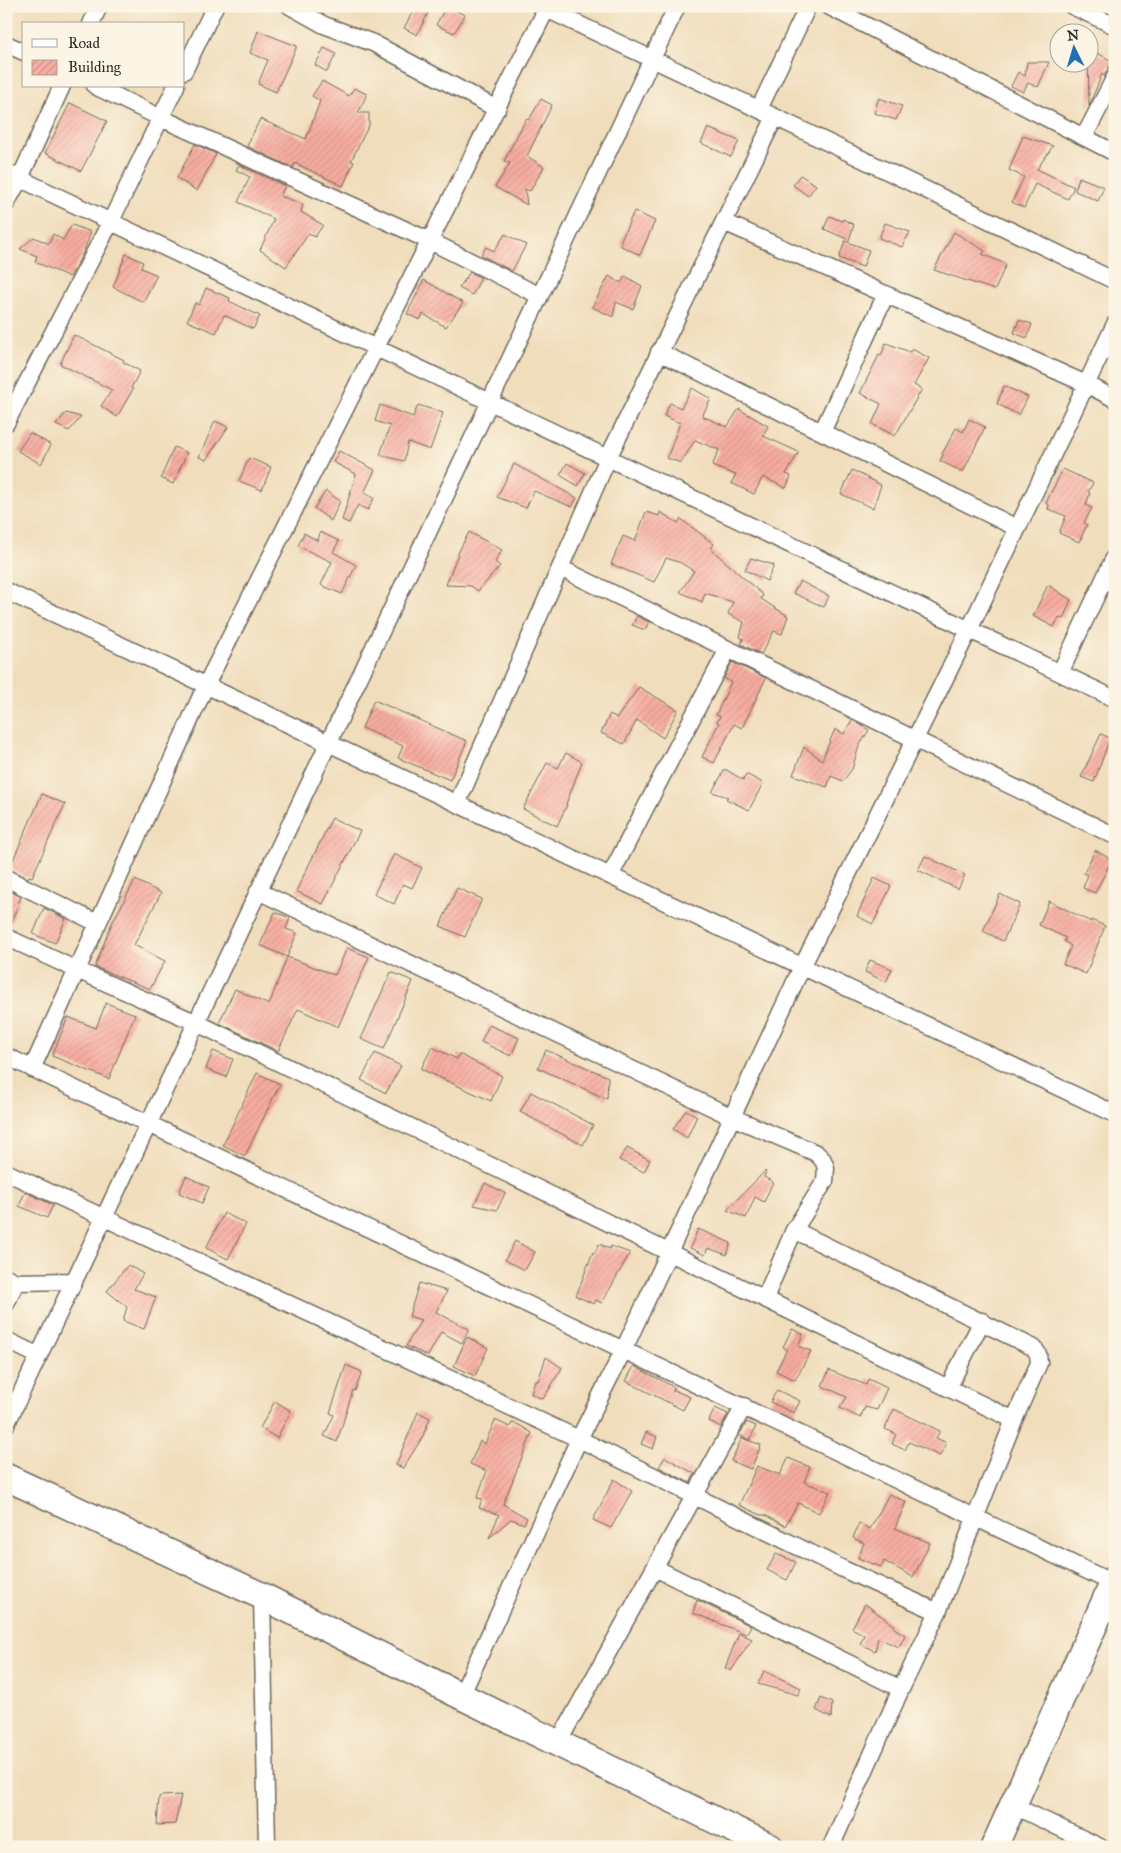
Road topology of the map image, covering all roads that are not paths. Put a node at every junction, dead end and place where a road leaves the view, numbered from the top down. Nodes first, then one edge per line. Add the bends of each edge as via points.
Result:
1 (99, 6) edge
2 (215, 6) edge
3 (290, 6) edge
4 (677, 6) edge
5 (808, 6) edge
6 (828, 6) edge
7 (1072, 6) edge
8 (545, 7) edge
9 (92, 22) edge
10 (1115, 26) edge
11 (6, 44) edge
12 (22, 51) edge
13 (652, 60) junction
14 (185, 69) edge
15 (1115, 77) edge
16 (61, 88) edge
17 (99, 88) edge
18 (175, 88) edge
19 (497, 109) junction
20 (758, 109) junction
21 (775, 117) junction
22 (161, 118) junction
23 (1084, 137) junction
24 (1115, 153) edge
25 (13, 175) edge
26 (6, 204) edge
27 (111, 221) junction
28 (724, 222) junction
29 (430, 241) junction
30 (1115, 281) edge
31 (886, 294) junction
32 (540, 296) junction
33 (1115, 324) edge
34 (376, 348) junction
35 (659, 352) junction
36 (1086, 384) junction
37 (1115, 399) edge
38 (490, 402) junction
39 (6, 424) edge
40 (822, 432) junction
41 (608, 458) junction
42 (1017, 528) junction
43 (1113, 566) edge
44 (560, 568) junction
45 (6, 591) edge
46 (969, 630) junction
47 (728, 649) junction
48 (1060, 673) junction
49 (206, 685) junction
50 (1115, 699) edge
51 (914, 740) junction
52 (328, 742) junction
53 (457, 804) junction
54 (1115, 836) edge
55 (610, 876) junction
56 (6, 878) edge
57 (258, 891) junction
58 (98, 923) junction
59 (6, 937) edge
60 (802, 967) junction
61 (77, 970) junction
62 (197, 1023) junction
63 (6, 1056) edge
64 (32, 1069) junction
65 (1115, 1114) edge
66 (732, 1117) junction
67 (149, 1126) junction
68 (6, 1172) edge
69 (103, 1218) junction
70 (794, 1230) junction
71 (668, 1253) junction
72 (11, 1279) edge
73 (73, 1281) junction
74 (765, 1298) junction
75 (6, 1304) edge
76 (982, 1321) junction
77 (6, 1340) edge
78 (624, 1349) junction
79 (39, 1356) junction
80 (948, 1388) junction
81 (744, 1406) junction
82 (1014, 1420) junction
83 (6, 1425) edge
84 (579, 1439) junction
85 (6, 1477) edge
86 (695, 1496) junction
87 (977, 1517) junction
88 (655, 1568) junction
89 (1114, 1582) edge
90 (262, 1596) junction
91 (938, 1612) junction
92 (901, 1689) junction
93 (461, 1696) junction
94 (558, 1743) junction
95 (1012, 1804) junction
96 (267, 1847) edge
97 (770, 1847) edge
98 (831, 1847) edge
99 (994, 1847) edge
100 (1100, 1847) edge

1 - 9 street
2 - 14 street
3 - 19 street via 324,24 373,43
4 - 13 street
5 - 20 street
6 - 23 street
7 - 10 street
8 - 13 street
8 - 19 street
11 - 12 street
13 - 20 street
13 - 32 street
15 - 23 street
16 - 25 street
17 - 22 street
18 - 22 street
19 - 29 street
20 - 21 street
21 - 28 street
21 - 30 street
22 - 27 street
22 - 29 street
23 - 24 street
25 - 26 street
25 - 27 street
27 - 34 street
27 - 39 street
28 - 31 street
28 - 35 street
29 - 32 street
29 - 34 street
31 - 36 street
31 - 40 street
32 - 38 street
33 - 36 street
34 - 38 street
34 - 49 street
35 - 40 street
35 - 41 street
36 - 37 street
36 - 42 street
38 - 41 street
38 - 52 street
40 - 42 street
41 - 44 street
41 - 46 street
42 - 46 street
43 - 48 street
44 - 47 street
44 - 53 street
45 - 49 street
46 - 48 street
46 - 51 street
47 - 51 street
47 - 55 street
48 - 50 street
49 - 52 street
49 - 58 street
51 - 54 street
51 - 60 street
52 - 53 street
52 - 57 street
53 - 55 street
55 - 60 street
56 - 58 street
57 - 62 street
57 - 66 street
58 - 61 street
59 - 61 street
60 - 65 street
60 - 66 street
61 - 62 street
61 - 64 street
62 - 67 street
62 - 71 street
63 - 64 street
64 - 67 street
66 - 70 street via 816,1153 823,1160 825,1181
66 - 71 street
67 - 69 street
67 - 78 street
68 - 69 street
69 - 73 street
69 - 84 street
70 - 74 street
70 - 76 street
71 - 74 street
71 - 78 street
72 - 73 street
72 - 75 street
73 - 79 street
74 - 80 street
76 - 80 street
76 - 82 street via 1034,1348 1038,1354 1039,1363
77 - 79 street
78 - 81 street
78 - 84 street
79 - 83 street
80 - 82 street
81 - 86 street
81 - 87 street
82 - 87 street
84 - 86 street
84 - 93 street
85 - 90 main road
86 - 88 street
86 - 91 street
87 - 89 street
87 - 91 street
88 - 92 street
88 - 94 street
89 - 95 main road
90 - 93 main road
90 - 96 street
91 - 92 street
92 - 98 street
93 - 94 main road
94 - 97 main road
95 - 99 main road
95 - 100 street

